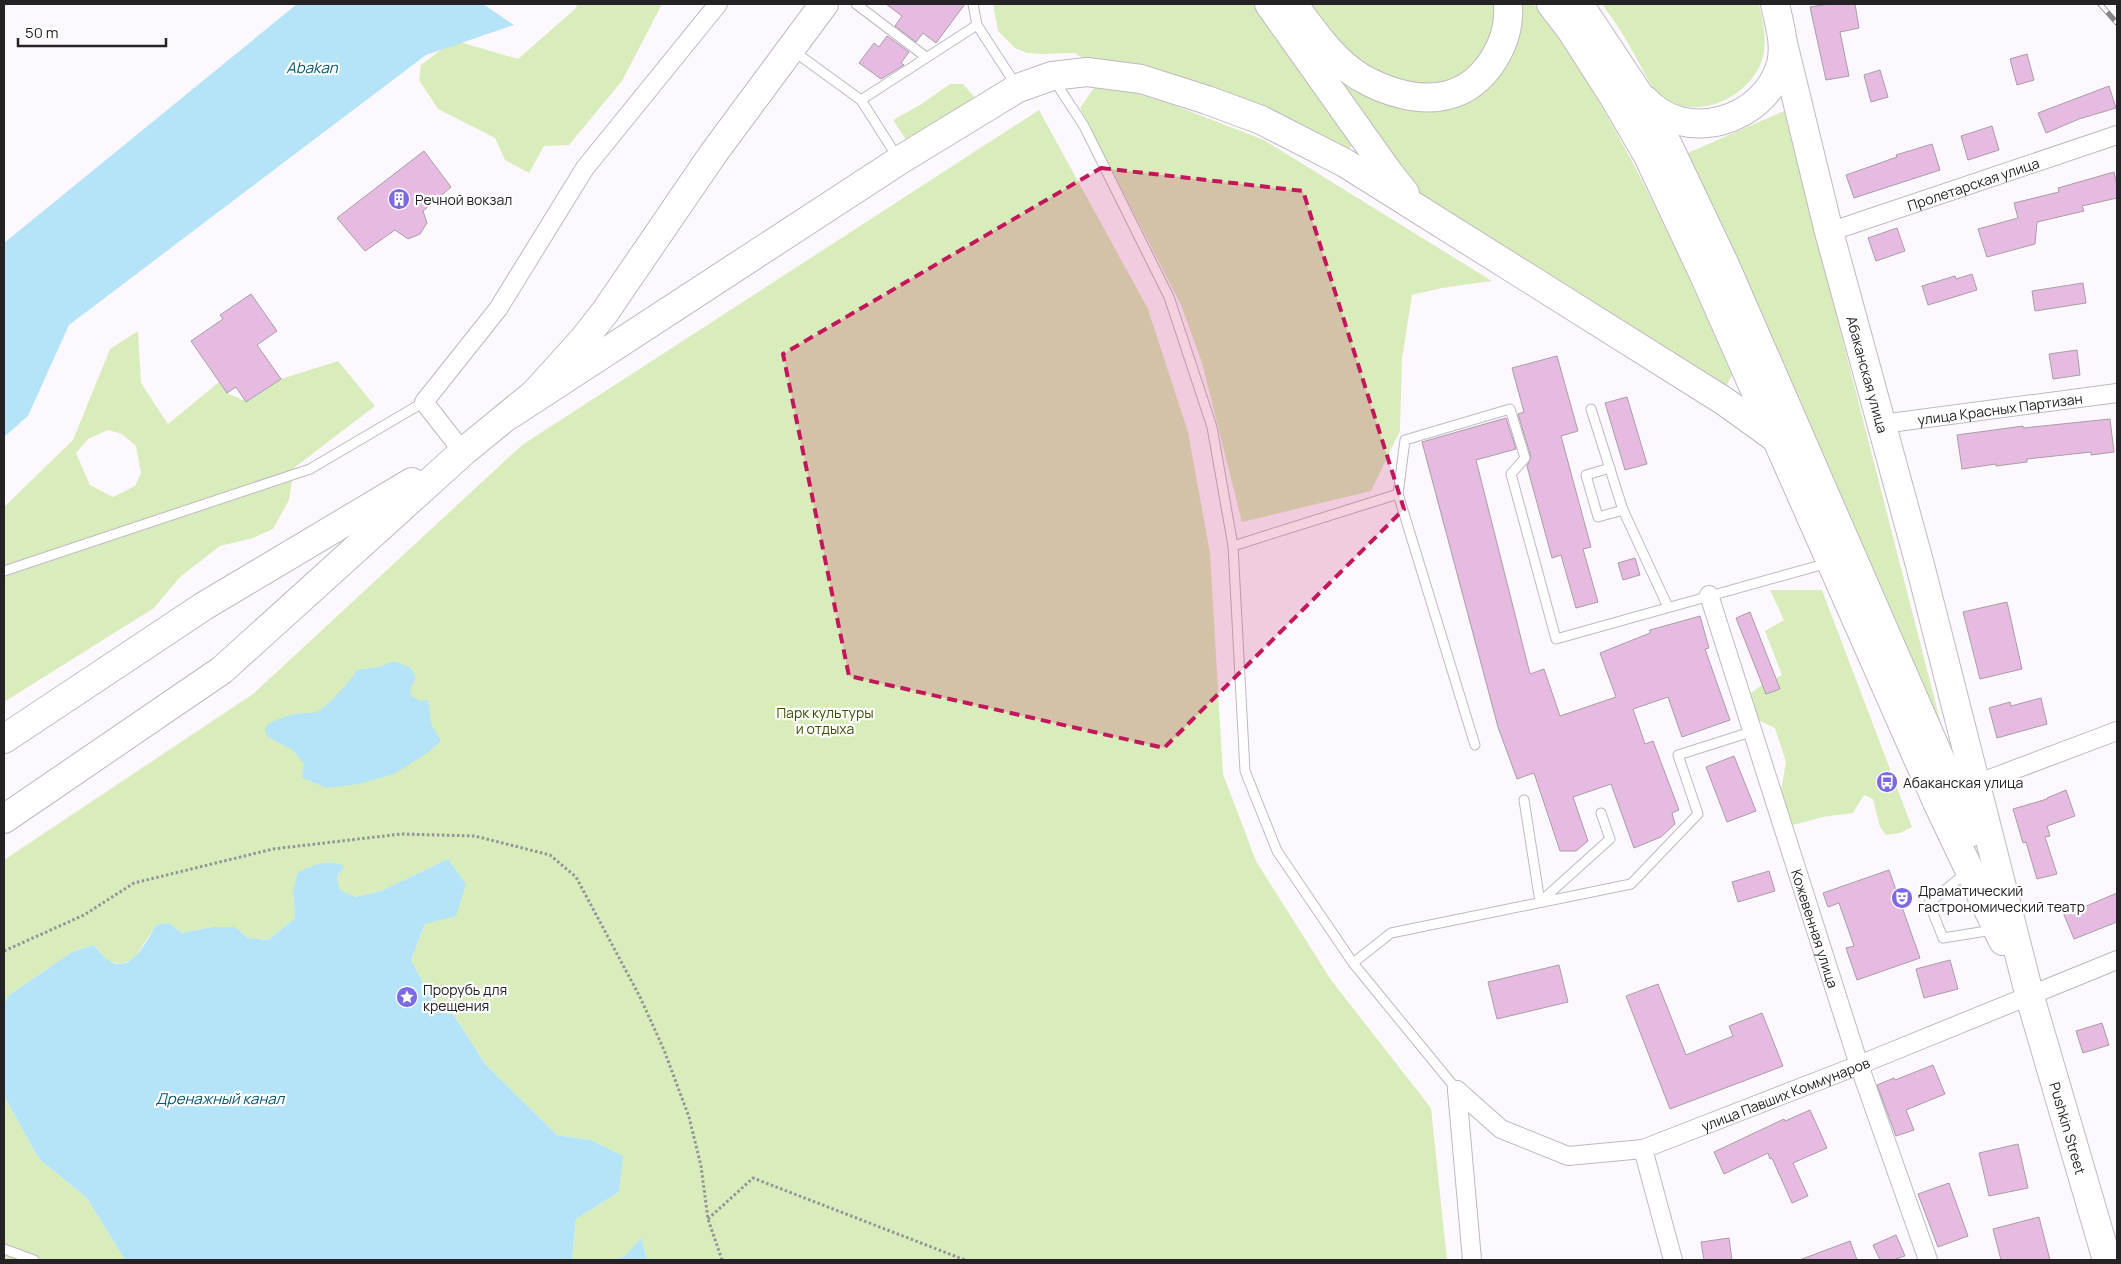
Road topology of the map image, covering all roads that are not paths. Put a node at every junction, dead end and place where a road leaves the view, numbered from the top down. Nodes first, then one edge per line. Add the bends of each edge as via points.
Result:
1 (718, 4) edge
2 (824, 4) edge
3 (973, 4) edge
4 (1269, 4) edge
5 (1293, 4) edge
6 (1508, 4) edge
7 (1551, 4) edge
8 (1579, 4) edge
9 (1775, 4) edge
10 (862, 6) edge
11 (977, 24) junction
12 (1783, 43) junction
13 (790, 48) junction
14 (926, 57) junction
15 (1052, 76) junction
16 (1018, 88) junction
17 (1636, 90) junction
18 (861, 100) junction
19 (2117, 135) edge
20 (900, 160) junction
21 (1437, 221) junction
22 (1829, 232) junction
23 (2117, 393) edge
24 (424, 402) junction
25 (1591, 409) dead end
26 (511, 414) junction
27 (1882, 424) junction
28 (1774, 437) junction
29 (463, 452) junction
30 (1610, 468) junction
31 (1398, 494) junction
32 (1623, 510) junction
33 (1233, 546) junction
34 (1831, 562) junction
35 (4, 571) edge
36 (1709, 596) junction
37 (1668, 607) junction
38 (1754, 731) junction
39 (2117, 731) edge
40 (4, 739) edge
41 (1475, 745) dead end
42 (1976, 784) junction
43 (1524, 800) dead end
44 (1601, 813) dead end
45 (4, 819) edge
46 (1970, 871) junction
47 (1540, 902) junction
48 (1998, 930) junction
49 (2117, 960) edge
50 (1354, 963) junction
51 (2030, 997) junction
52 (1860, 1064) junction
53 (1457, 1090) junction
54 (1643, 1149) junction
55 (4, 1249) edge
56 (34, 1260) edge
57 (1472, 1260) edge
58 (1673, 1260) edge
59 (1928, 1260) edge
60 (2107, 1260) edge

1 - 24 street via 585,168 498,309
2 - 13 main road
3 - 11 lane
4 - 21 main road via 1388,173 1418,206
5 - 6 main road via 1335,56 1360,76 1389,90 1434,97 1460,90 1492,62 1505,39
7 - 28 main road via 1571,30 1648,156
8 - 17 main road
9 - 12 main road, Абаканская улица
10 - 14 lane
11 - 14 lane
11 - 16 lane
12 - 17 main road via 1781,63 1770,87 1756,103 1732,118 1704,124 1674,120 1661,114
12 - 22 main road, Абаканская улица
13 - 18 lane
13 - 26 main road via 594,326 559,368
14 - 18 lane
15 - 16 main road
15 - 21 main road via 1087,72 1121,75 1175,89 1237,111 1345,163
15 - 33 lane via 1084,126 1169,297 1212,427
16 - 20 main road
17 - 51 main road via 1668,145 1725,265 1951,785
18 - 20 lane
19 - 22 street, Пролетарская улица
20 - 26 main road
21 - 28 main road via 1724,401
22 - 27 main road, Абаканская улица
23 - 27 street, улица Красных Партизан
24 - 29 street
24 - 35 lane via 310,469
25 - 30 lane
26 - 29 main road
27 - 42 main road, Абаканская улица
28 - 34 main road
29 - 40 main road via 204,606
29 - 45 main road via 222,670
30 - 32 lane
30 - 32 lane via 1586,475 1598,517
31 - 33 lane
31 - 37 lane via 1405,440 1510,409 1525,458 1511,474 1556,639
31 - 41 lane
32 - 37 lane
33 - 50 lane via 1245,771 1277,851
34 - 36 lane
34 - 46 main road
36 - 37 lane
36 - 38 street, Кожевенная улица
38 - 47 lane via 1678,754 1698,814 1630,884
38 - 52 street, Кожевенная улица
39 - 42 street
42 - 51 main road, Абаканская улица
43 - 47 lane
44 - 47 lane via 1610,839
46 - 48 main road
46 - 48 lane via 1929,903 1942,938
47 - 50 lane via 1391,933
48 - 51 main road
49 - 51 street, улица Павших Коммунаров
50 - 53 lane
51 - 52 street, улица Павших Коммунаров
51 - 60 main road, Pushkin Street
52 - 54 street, улица Павших Коммунаров
52 - 59 street, Кожевенная улица
53 - 54 street, улица Павших Коммунаров via 1501,1129 1568,1156
53 - 57 street
54 - 58 street
55 - 56 lane

